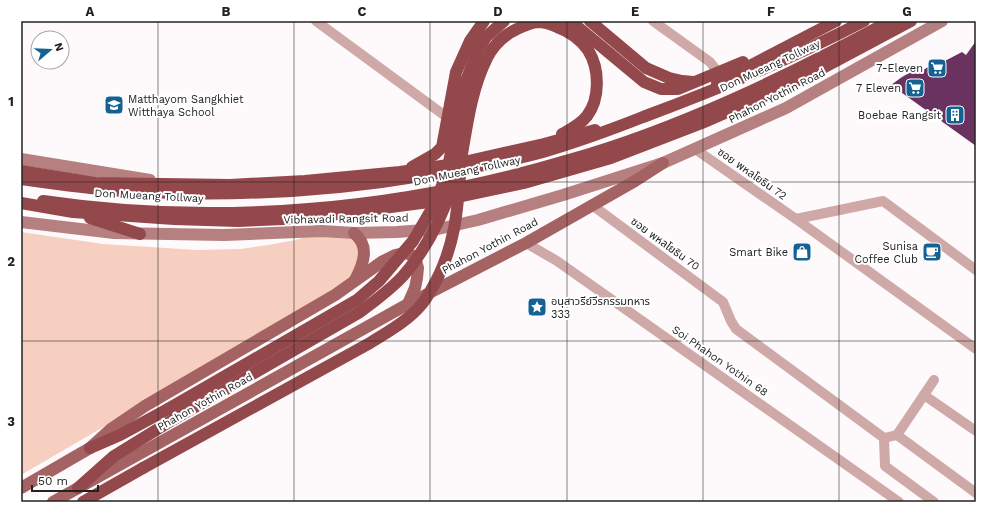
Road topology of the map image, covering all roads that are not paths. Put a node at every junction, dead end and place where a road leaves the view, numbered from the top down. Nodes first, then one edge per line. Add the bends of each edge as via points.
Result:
1 (316, 21) edge
2 (484, 21) edge
3 (504, 21) edge
4 (569, 21) edge
5 (590, 21) edge
6 (653, 21) edge
7 (836, 21) edge
8 (864, 21) edge
9 (890, 21) edge
10 (911, 21) edge
11 (942, 21) edge
12 (767, 56) junction
13 (718, 72) junction
14 (697, 82) junction
15 (448, 118) junction
16 (544, 144) junction
17 (695, 149) junction
18 (21, 159) edge
19 (462, 160) junction
20 (664, 163) junction
21 (21, 171) edge
22 (400, 172) junction
23 (21, 179) edge
24 (180, 185) junction
25 (21, 198) edge
26 (444, 200) joint
27 (21, 203) edge
28 (592, 205) junction
29 (72, 212) junction
30 (796, 219) junction
31 (21, 222) edge
32 (354, 233) junction
33 (140, 234) junction
34 (526, 243) junction
35 (976, 270) edge
36 (354, 282) junction
37 (408, 304) junction
38 (976, 349) edge
39 (934, 380) dead end
40 (924, 395) junction
41 (171, 414) junction
42 (976, 431) edge
43 (896, 435) junction
44 (884, 438) junction
45 (90, 448) junction
46 (21, 488) edge
47 (78, 488) junction
48 (976, 493) edge
49 (53, 502) edge
50 (84, 502) edge
51 (899, 502) edge
52 (934, 502) edge

1 - 15 street
2 - 15 highway via 470,41 456,72
3 - 41 highway, bridge via 486,37 478,50 465,83 446,177 413,241 379,281 357,300
4 - 14 highway via 644,82 661,89 678,89
5 - 14 highway via 646,68 669,78
6 - 13 street via 710,62
7 - 12 highway
8 - 23 highway, Don Mueang Tollway, bridge via 817,45 687,101 616,128 543,152 464,169 386,182 254,193 184,194 123,191
9 - 25 highway, Don Mueang Tollway, bridge via 692,117 557,164 446,191 316,208 250,212 130,210
10 - 26 highway, Phahon Yothin Road via 771,93 611,158 524,183
11 - 17 main road, Phahon Yothin Road via 786,108
12 - 13 highway
12 - 16 highway via 687,98
13 - 14 highway
15 - 22 highway via 442,147 427,160
16 - 19 highway via 579,124 587,116 593,106 597,80 588,51 572,35 562,28 537,22 510,32 497,43 487,57 475,87
16 - 22 highway via 455,164
17 - 20 main road, Phahon Yothin Road
17 - 30 street, ซอย พหลโยธิน 72
18 - 24 main road
19 - 41 highway, bridge via 445,208 432,235 403,276 384,294 360,312
19 - 50 highway, bridge via 451,244 441,274 421,306 370,344
20 - 28 main road, Phahon Yothin Road
20 - 32 main road, Vibhavadi Rangsit Road via 478,220 438,229
21 - 24 highway via 95,183
22 - 24 highway via 267,184
26 - 29 highway, Vibhavadi Rangsit Road via 307,218 238,221
27 - 29 highway, Vibhavadi Rangsit Road
28 - 34 main road, Phahon Yothin Road
28 - 44 street, ซอย พหลโยธิน 70 via 723,302 736,329
29 - 33 highway
30 - 35 street via 883,201
30 - 38 street, ซอย พหลโยธิน 72
31 - 33 main road, Vibhavadi Rangsit Road
32 - 33 main road, Vibhavadi Rangsit Road via 322,231 224,235
32 - 36 main road via 360,238 364,254 363,264
34 - 37 main road, Phahon Yothin Road
34 - 51 street, Soi Phahon Yothin 68 via 557,261
36 - 37 main road via 395,255 410,254 418,268 415,288
36 - 45 main road via 145,406 111,428
37 - 47 main road, Phahon Yothin Road
39 - 40 street
40 - 42 street
40 - 43 street
41 - 45 highway
41 - 47 highway via 114,456
43 - 44 street
43 - 48 street
44 - 52 street via 885,466
45 - 46 main road
47 - 49 main road, Phahon Yothin Road

